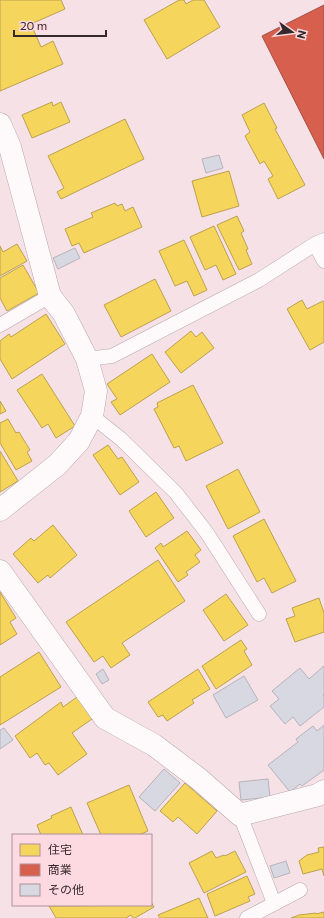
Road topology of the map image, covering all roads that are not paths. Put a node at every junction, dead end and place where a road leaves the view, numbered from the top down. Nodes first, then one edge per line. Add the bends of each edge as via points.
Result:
1 (0, 124) edge
2 (320, 242) edge
3 (324, 261) edge
4 (50, 296) junction
5 (0, 325) edge
6 (87, 359) junction
7 (92, 416) junction
8 (0, 510) edge
9 (0, 571) edge
10 (259, 614) dead end
11 (324, 791) edge
12 (240, 815) junction
13 (300, 890) dead end
14 (274, 903) junction
15 (247, 918) edge

1 - 4 street via 10,147
2 - 3 lane
2 - 6 lane via 259,280 112,356
4 - 5 lane
4 - 6 street via 64,314
6 - 7 street via 96,391
7 - 8 street via 79,441 57,465
7 - 10 lane via 121,439 176,493 207,533
9 - 12 street via 105,718 154,745 199,779
11 - 12 street via 318,795
12 - 14 lane
13 - 14 lane
14 - 15 lane

